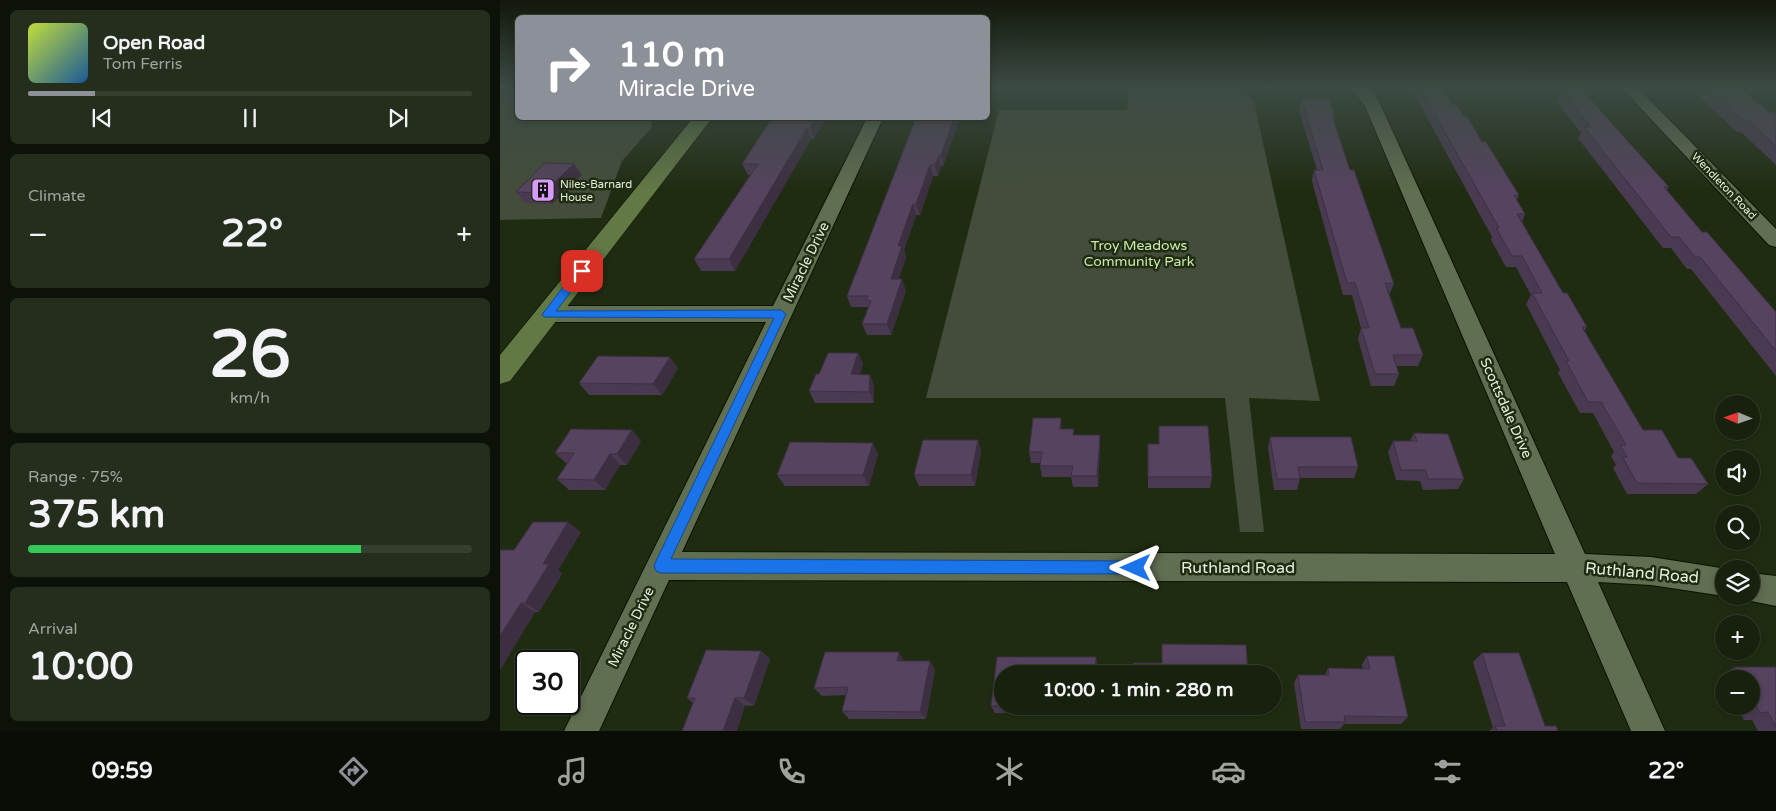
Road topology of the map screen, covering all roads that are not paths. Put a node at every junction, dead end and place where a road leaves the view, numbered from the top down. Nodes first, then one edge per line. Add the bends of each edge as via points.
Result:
1 (700, 122) edge
2 (873, 122) edge
3 (1380, 122) edge
4 (1663, 122) edge
5 (1776, 241) edge
6 (548, 314) junction
7 (781, 314) junction
8 (500, 374) edge
9 (661, 566) junction
10 (1577, 568) junction
11 (1715, 581) edge
12 (1760, 588) edge
13 (1776, 591) edge
14 (581, 731) edge
15 (1648, 731) edge

1 - 6 street
2 - 7 street, Miracle Drive
3 - 10 street, Scottsdale Drive
4 - 5 street, Wendleton Road
6 - 7 street
6 - 8 street
7 - 9 street, Miracle Drive
9 - 10 street, Ruthland Road
9 - 14 street, Miracle Drive
10 - 11 street, Ruthland Road via 1651,570
10 - 15 street, Scottsdale Drive
12 - 13 street

